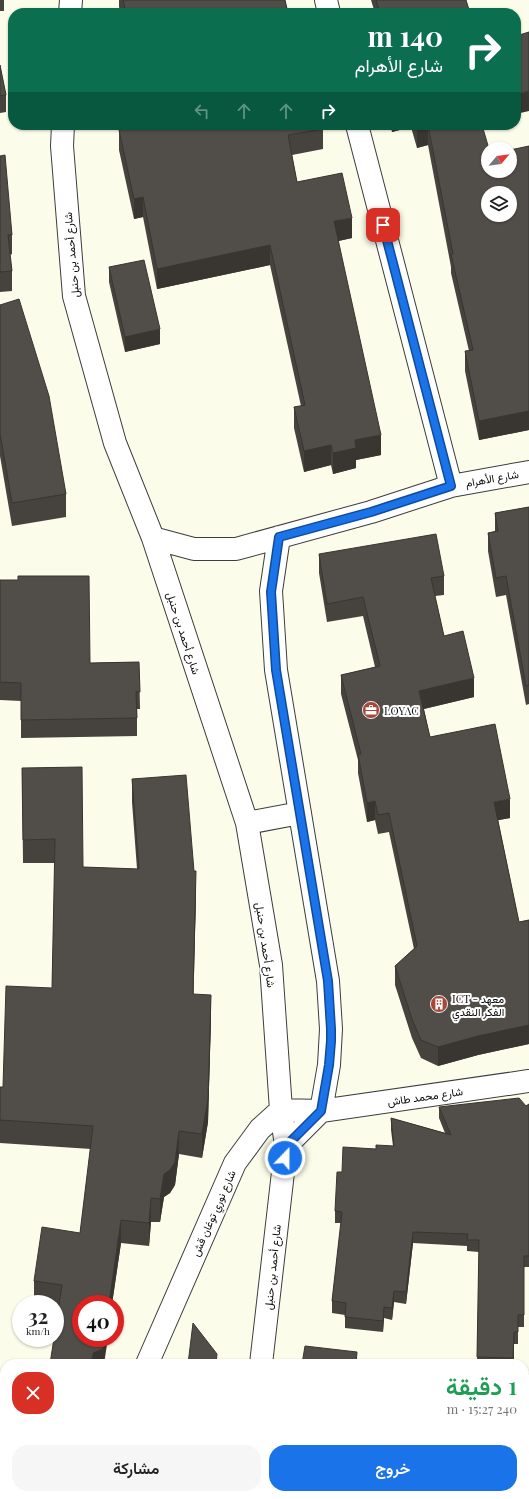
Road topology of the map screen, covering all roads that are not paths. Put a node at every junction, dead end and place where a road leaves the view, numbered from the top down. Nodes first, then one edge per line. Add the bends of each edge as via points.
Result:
1 (63, 130) edge
2 (359, 130) edge
3 (529, 472) edge
4 (451, 486) junction
5 (279, 537) junction
6 (153, 538) junction
7 (300, 813) junction
8 (247, 823) junction
9 (529, 1081) edge
10 (281, 1110) junction
11 (321, 1111) junction
12 (286, 1146) junction
13 (149, 1359) edge
14 (261, 1359) edge

1 - 6 street, شارع أحمد بن حنبل via 74,296 115,443
2 - 4 street
3 - 4 street, شارع الأهرام
4 - 5 street, شارع الأهرام via 371,512
5 - 6 street, شارع الأهرام via 236,549 194,549
5 - 7 street via 271,592 276,670
6 - 8 street, شارع أحمد بن حنبل
7 - 8 street
7 - 11 street via 329,989 329,1065
8 - 10 street, شارع أحمد بن حنبل via 271,965
9 - 11 street, شارع محمد طاش
10 - 11 street
10 - 12 street, شارع أحمد بن حنبل
10 - 13 street, شارع نوري توغان قش via 260,1128 235,1163
11 - 12 street
12 - 14 street, شارع أحمد بن حنبل

